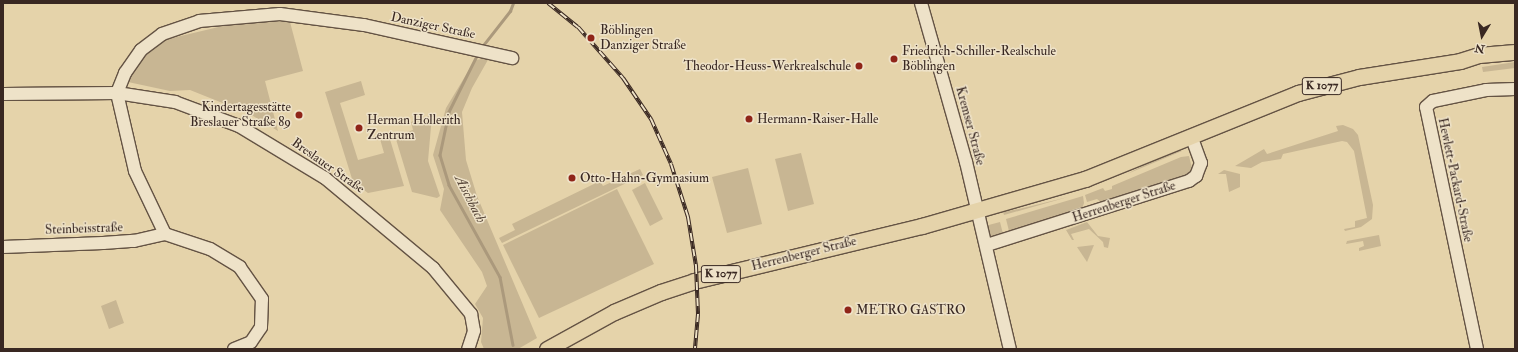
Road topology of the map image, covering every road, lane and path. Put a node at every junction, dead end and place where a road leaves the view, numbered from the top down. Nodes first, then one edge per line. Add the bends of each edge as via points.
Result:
1 (921, 3) edge
2 (1515, 52) edge
3 (512, 58) dead end
4 (1515, 58) edge
5 (1460, 61) junction
6 (1515, 89) edge
7 (117, 93) junction
8 (3, 94) edge
9 (1191, 136) junction
10 (978, 211) junction
11 (165, 234) junction
12 (986, 245) junction
13 (3, 247) edge
14 (234, 349) edge
15 (468, 349) edge
16 (547, 349) edge
17 (1010, 349) edge
18 (1477, 349) edge

1 - 10 street, Kremser Straße
2 - 5 main road, Herrenberger Straße / K 1077 via 1479,55
3 - 7 street, Danziger Straße via 364,25 298,15 224,17 200,21 162,34 133,60
4 - 5 main road, Herrenberger Straße / K 1077 via 1470,64
5 - 9 main road, Herrenberger Straße / K 1077 via 1331,83 1298,93
6 - 18 street, Hewlett-Packard-Straße via 1486,90 1433,101 1426,107
7 - 8 street, Breslauer Straße
7 - 11 street via 135,171
7 - 15 street, Breslauer Straße via 175,102 238,126 325,178 433,268 464,302 474,321 474,331
9 - 10 main road, Herrenberger Straße / K 1077 via 1085,180
9 - 12 street, Herrenberger Straße via 1201,163 1196,176 1189,181
10 - 12 street
10 - 16 main road, Herrenberger Straße / K 1077 via 679,286 614,312
11 - 13 street, Steinbeisstraße via 103,243
11 - 14 street via 210,249 240,267 262,299 261,327 251,342
12 - 17 street

